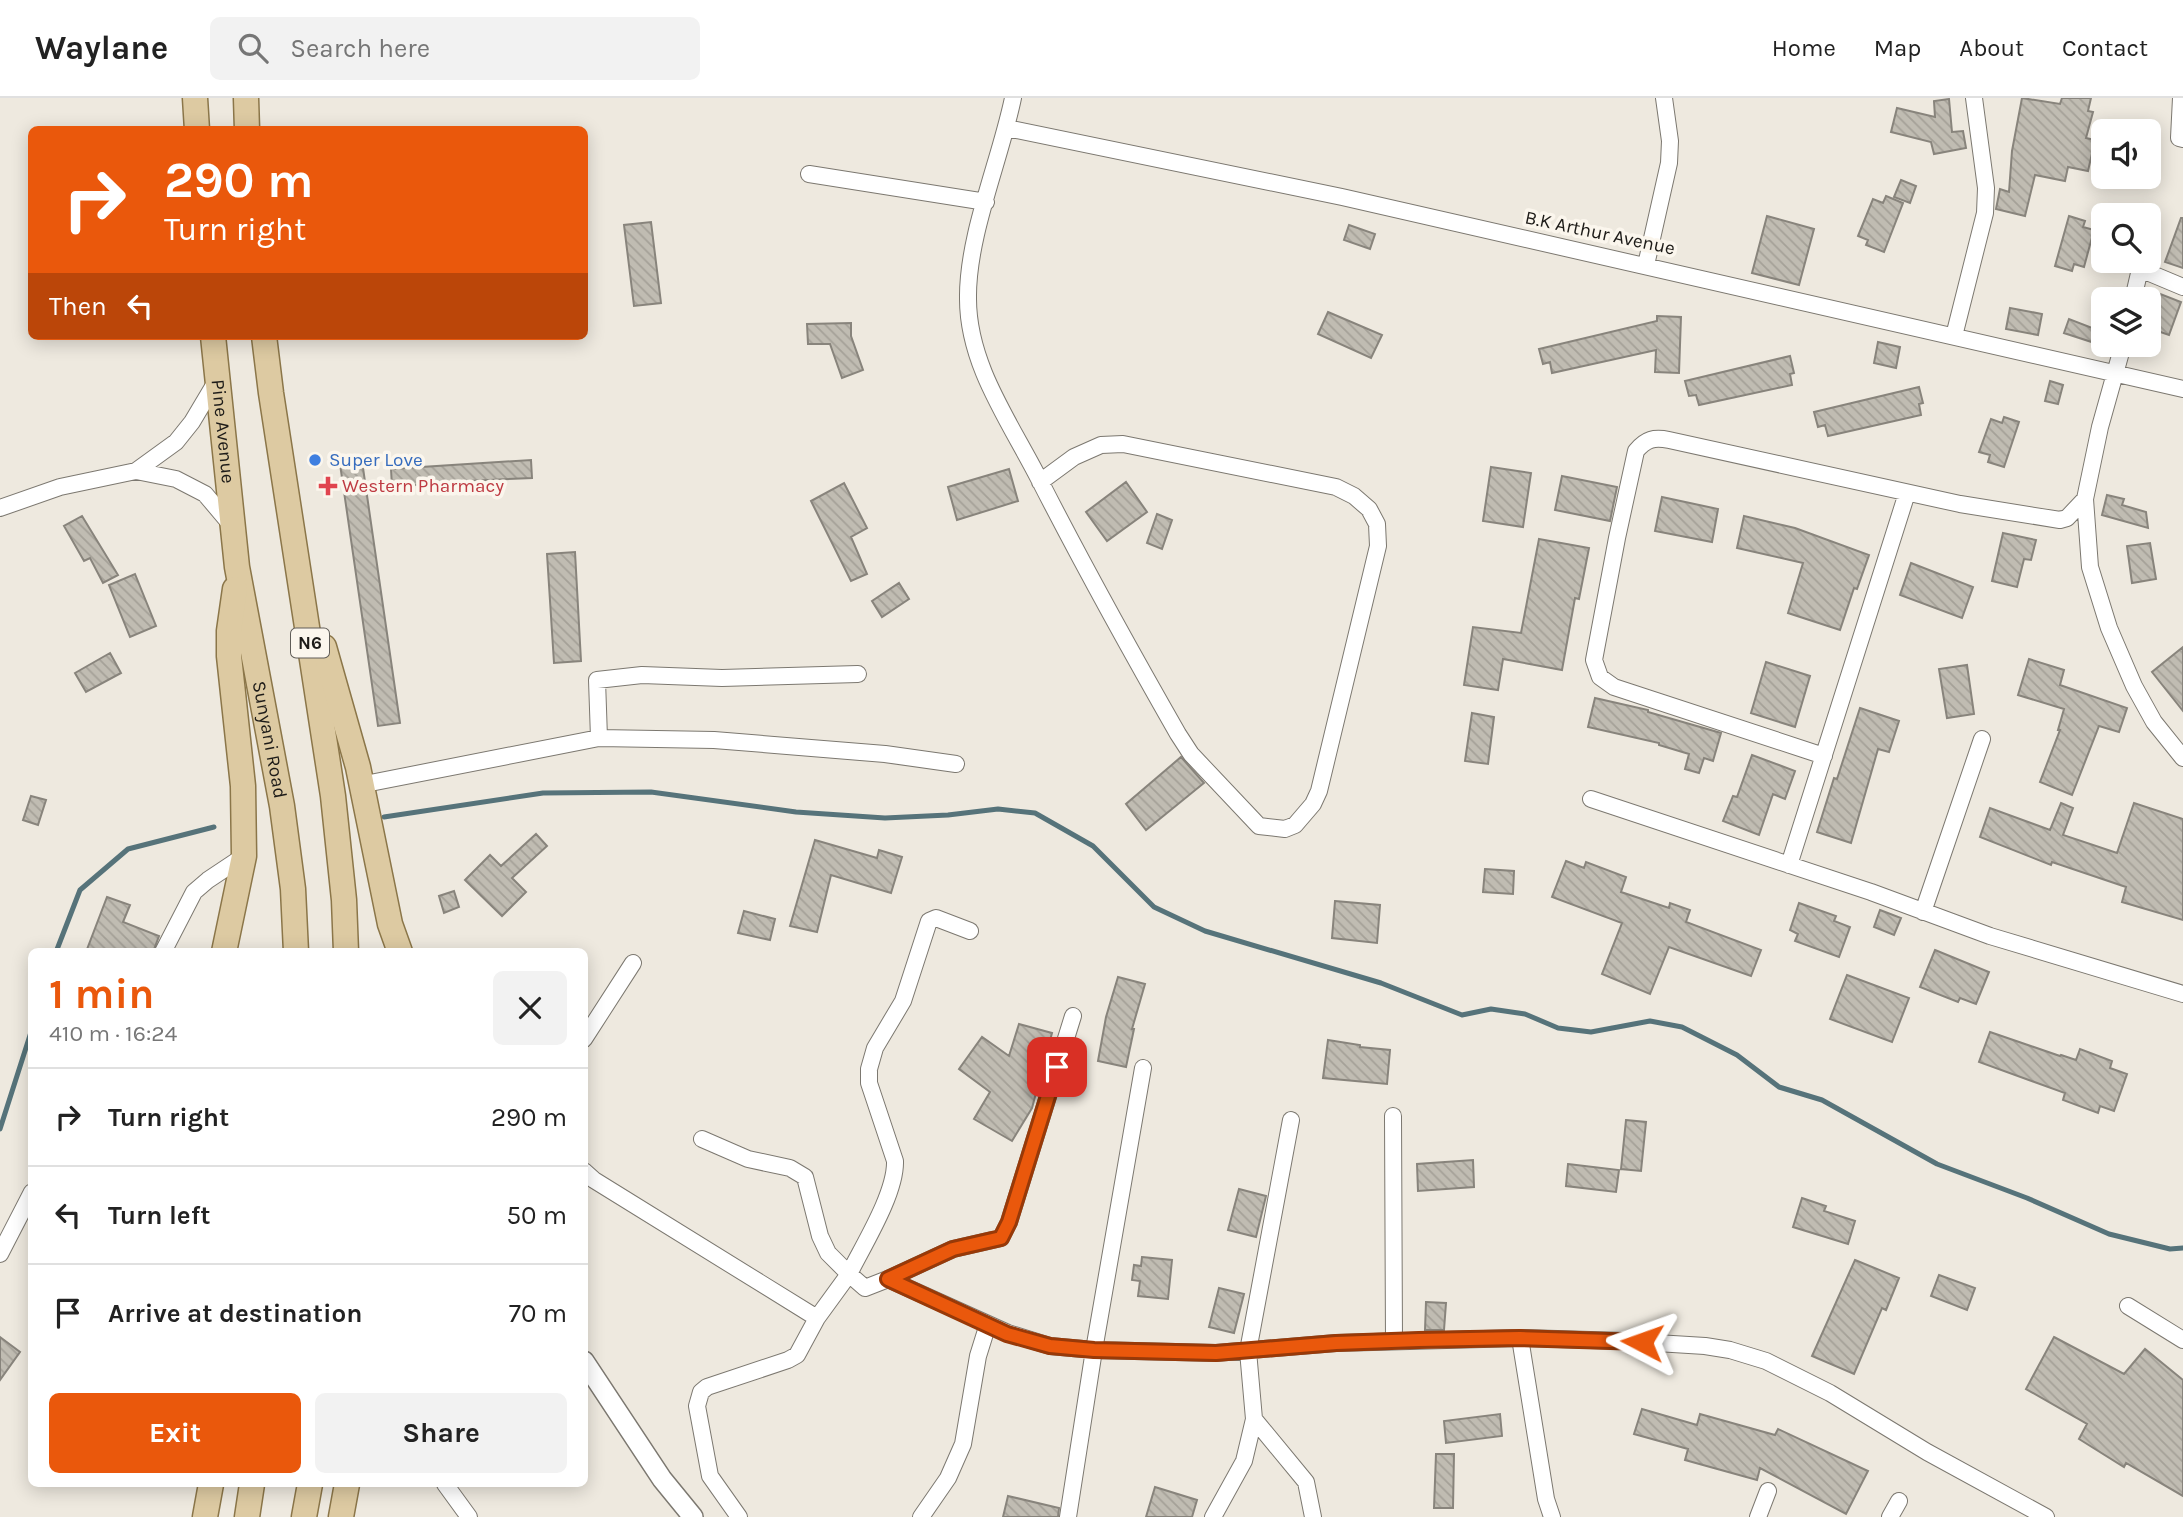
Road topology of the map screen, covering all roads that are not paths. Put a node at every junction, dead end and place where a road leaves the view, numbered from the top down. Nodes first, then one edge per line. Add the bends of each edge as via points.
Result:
1 (195, 98) edge
2 (246, 98) edge
3 (1013, 98) edge
4 (1664, 98) edge
5 (1974, 98) edge
6 (2181, 98) edge
7 (197, 126) edge
8 (247, 126) edge
9 (1007, 128) junction
10 (2183, 139) edge
11 (809, 174) dead end
12 (986, 202) junction
13 (1646, 265) junction
14 (2136, 287) edge
15 (2183, 287) edge
16 (1954, 336) junction
17 (213, 340) edge
18 (264, 340) edge
19 (2120, 357) edge
20 (2115, 374) junction
21 (216, 380) junction
22 (2183, 389) edge
23 (136, 471) junction
24 (1040, 482) junction
25 (1907, 493) junction
26 (2085, 499) junction
27 (0, 508) edge
28 (234, 527) junction
29 (295, 542) junction
30 (237, 567) junction
31 (858, 674) dead end
32 (600, 738) junction
33 (1982, 739) dead end
34 (1824, 756) junction
35 (2183, 758) edge
36 (956, 764) dead end
37 (360, 785) junction
38 (1591, 799) dead end
39 (244, 856) junction
40 (1789, 865) junction
41 (1923, 912) junction
42 (970, 930) dead end
43 (165, 948) edge
44 (226, 948) edge
45 (296, 948) edge
46 (346, 948) edge
47 (399, 948) edge
48 (633, 963) dead end
49 (2183, 994) edge
50 (1073, 1016) dead end
51 (588, 1033) edge
52 (1143, 1068) dead end
53 (1393, 1116) dead end
54 (1291, 1120) dead end
55 (702, 1139) dead end
56 (588, 1175) edge
57 (28, 1200) edge
58 (0, 1254) edge
59 (849, 1274) junction
60 (888, 1279) junction
61 (2128, 1306) dead end
62 (817, 1318) junction
63 (988, 1324) junction
64 (1520, 1338) junction
65 (2183, 1340) edge
66 (1394, 1341) junction
67 (1094, 1350) junction
68 (1248, 1351) junction
69 (588, 1367) edge
70 (1254, 1419) junction
71 (210, 1487) edge
72 (252, 1487) edge
73 (309, 1487) edge
74 (346, 1487) edge
75 (447, 1487) edge
76 (1768, 1490) dead end
77 (1899, 1501) dead end
78 (205, 1517) edge
79 (247, 1517) edge
80 (304, 1517) edge
81 (341, 1517) edge
82 (469, 1517) edge
83 (693, 1517) edge
84 (739, 1517) edge
85 (921, 1517) edge
86 (1068, 1517) edge
87 (1213, 1517) edge
88 (1313, 1517) edge
89 (1552, 1517) edge
90 (1758, 1517) edge
91 (1889, 1517) edge
92 (2046, 1517) edge

1 - 7 main road
2 - 8 main road
3 - 9 street
4 - 13 street via 1669,163
5 - 16 street via 1985,213
6 - 10 street via 2179,138
9 - 12 street
9 - 13 street, B.K Arthur Avenue
11 - 12 street
12 - 24 street via 970,266 972,335 982,370
13 - 16 street, B.K Arthur Avenue
14 - 15 street via 2140,269
16 - 20 street, B.K Arthur Avenue
17 - 21 main road, Pine Avenue
18 - 29 main road, N6
19 - 20 street
20 - 22 street, B.K Arthur Avenue
20 - 26 street
21 - 23 street via 176,442
21 - 28 main road, Pine Avenue
23 - 27 street via 60,487
23 - 28 street via 176,479 205,494
24 - 24 street via 1191,754 1259,826 1285,829 1295,825 1318,791 1378,546 1377,524 1369,509 1336,487 1124,444 1101,445 1074,457
25 - 26 street via 2060,520 2067,519
25 - 34 street
25 - 34 street via 1669,440 1649,439 1636,452 1594,660 1600,677 1614,687
26 - 35 street via 2090,567 2109,628 2140,698
28 - 30 main road, Sunyani Road
29 - 37 main road
29 - 46 main road, N6 via 333,796
30 - 39 main road via 229,656 243,786
30 - 45 main road, Sunyani Road via 282,806
31 - 32 street via 642,675 597,680
32 - 36 street via 714,740
32 - 37 street
33 - 41 street
34 - 40 street
37 - 47 main road
38 - 40 street
39 - 43 street via 194,892
39 - 44 main road
40 - 41 street
41 - 49 street
42 - 59 street via 936,918 929,921 903,1001 872,1057 869,1083 895,1171
48 - 51 street
50 - 60 street via 1001,1238 953,1249
52 - 67 street
53 - 66 street
54 - 68 street
55 - 59 street via 805,1177 820,1236
56 - 62 street
57 - 58 street
59 - 60 street via 865,1288
59 - 62 street
60 - 63 street
61 - 65 street
62 - 84 street via 797,1355 701,1392 697,1406 710,1476
63 - 67 street via 1050,1346
63 - 85 street via 963,1444 948,1478
64 - 66 street
64 - 89 street
64 - 92 street via 1705,1346 1766,1361
66 - 68 street
67 - 68 street
67 - 86 street
68 - 70 street
69 - 83 street via 662,1479
70 - 87 street via 1244,1461
70 - 88 street via 1307,1482
71 - 78 main road
72 - 79 main road
73 - 80 main road
74 - 81 main road
75 - 82 street
76 - 90 street
77 - 91 street

